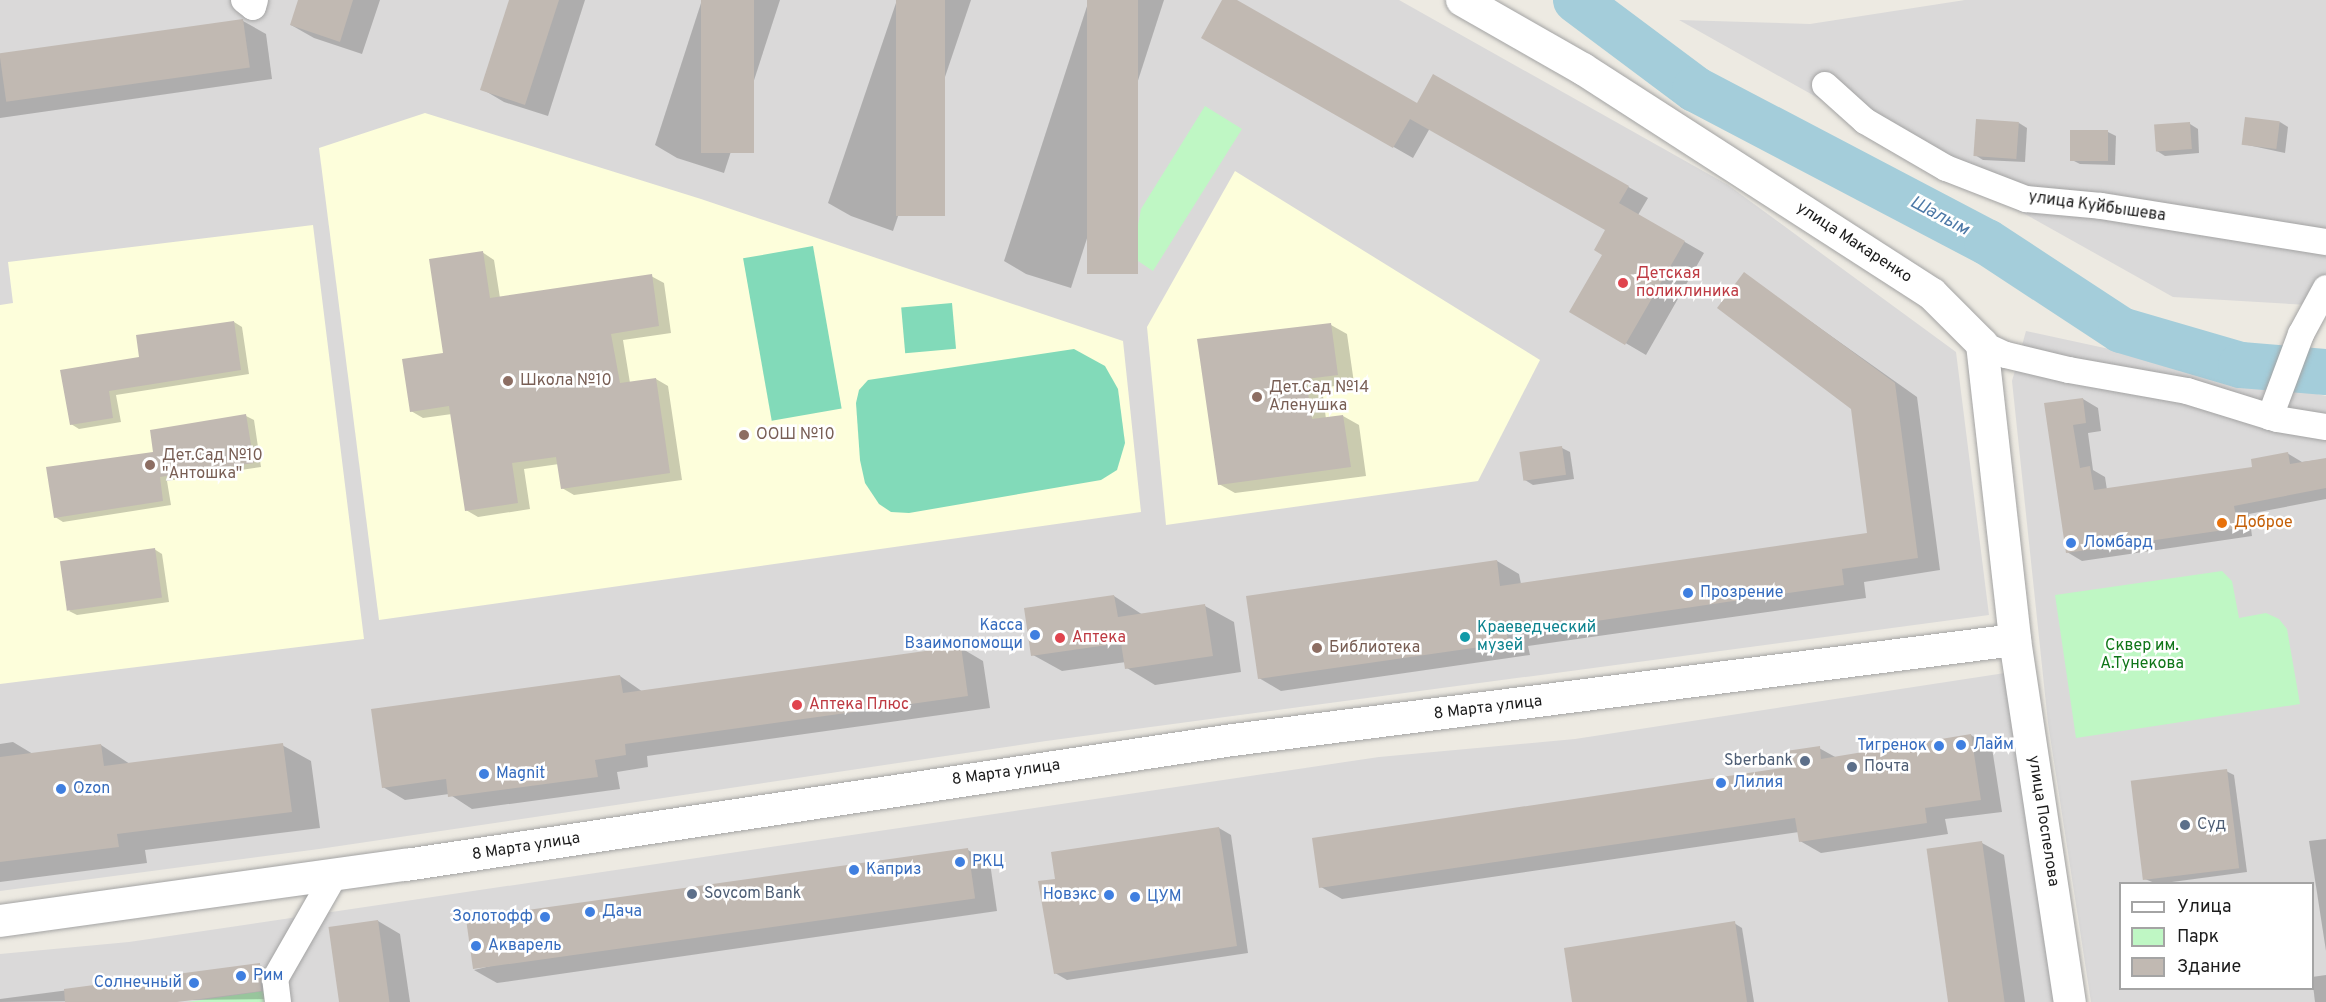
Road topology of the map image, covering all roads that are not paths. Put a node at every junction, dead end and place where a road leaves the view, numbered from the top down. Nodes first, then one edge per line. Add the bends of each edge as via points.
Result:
1 (1462, 0) edge
2 (1825, 86) dead end
3 (2326, 242) edge
4 (2326, 288) edge
5 (1982, 344) junction
6 (2270, 417) junction
7 (2326, 428) edge
8 (2015, 640) junction
9 (334, 876) junction
10 (0, 921) edge
11 (278, 1002) edge
12 (2070, 1002) edge

1 - 5 street, улица Макаренко via 1583,69 1932,294
2 - 3 street, улица Куйбышева via 1864,122 1946,168 2026,199 2101,206
4 - 6 street via 2301,334
5 - 6 street via 2006,355 2069,370 2187,391
5 - 8 street
6 - 7 street
8 - 9 street, 8 Марта улица via 1233,740
8 - 12 street, улица Поспелова
9 - 10 street, 8 Марта улица
9 - 11 street via 275,979

